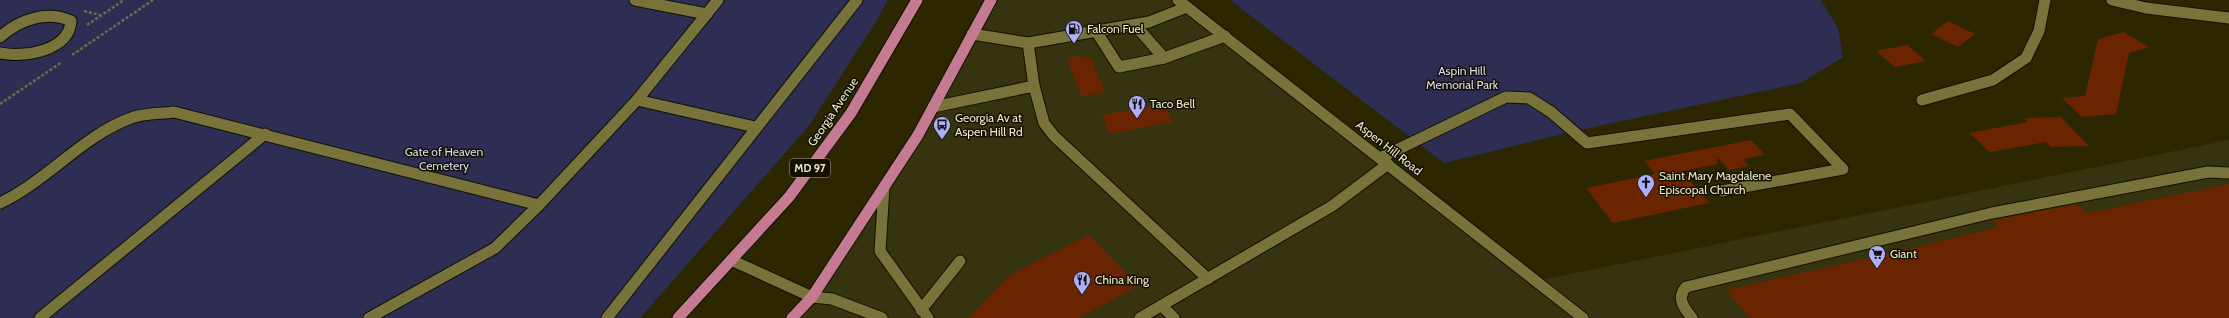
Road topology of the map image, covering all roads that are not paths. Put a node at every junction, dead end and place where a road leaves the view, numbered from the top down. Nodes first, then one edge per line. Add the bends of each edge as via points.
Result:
1 (635, 0) edge
2 (718, 0) edge
3 (857, 0) edge
4 (917, 0) edge
5 (991, 0) edge
6 (1178, 0) edge
7 (2045, 0) edge
8 (2112, 0) edge
9 (1187, 7) junction
10 (707, 14) junction
11 (2229, 18) edge
12 (1136, 25) junction
13 (1096, 31) junction
14 (972, 34) junction
15 (1225, 36) junction
16 (0, 37) edge
17 (1028, 43) junction
18 (2, 55) edge
19 (1164, 58) junction
20 (1034, 86) junction
21 (637, 100) junction
22 (1922, 100) dead end
23 (933, 107) junction
24 (755, 127) junction
25 (265, 134) junction
26 (1384, 161) junction
27 (2229, 173) edge
28 (884, 187) junction
29 (1722, 191) dead end
30 (0, 203) edge
31 (539, 205) junction
32 (731, 260) junction
33 (960, 262) dead end
34 (1208, 279) junction
35 (812, 297) junction
36 (1162, 306) junction
37 (925, 314) edge
38 (40, 318) edge
39 (369, 318) edge
40 (606, 318) edge
41 (678, 318) edge
42 (792, 318) edge
43 (882, 318) edge
44 (1140, 318) edge
45 (1174, 318) edge
46 (1583, 318) edge
47 (1692, 318) edge

1 - 10 street
2 - 10 street
3 - 24 street
4 - 32 main road, Georgia Avenue / MD 97 via 851,114 789,197
5 - 14 main road
6 - 9 street, Aspen Hill Road
7 - 22 street via 2039,31 2026,58 1992,80
8 - 11 street via 2146,8
9 - 12 street
9 - 15 street, Aspen Hill Road
10 - 21 street
12 - 13 street
12 - 19 street
13 - 17 street
13 - 19 street via 1119,67
14 - 17 street
14 - 23 main road
15 - 19 street
15 - 26 street, Aspen Hill Road
16 - 18 street via 21,23 46,16 57,16 71,21 72,26 70,32 53,45 41,50 15,56
17 - 20 street
20 - 23 street
20 - 34 street via 1044,123 1054,136
21 - 24 street
21 - 31 street
23 - 28 main road
24 - 40 street
25 - 30 street via 174,112 133,117 105,129 17,195
25 - 31 street
25 - 38 street
26 - 29 street via 1506,97 1529,98 1552,112 1588,143 1790,114 1843,169
26 - 34 street via 1332,206
26 - 46 street, Aspen Hill Road
27 - 47 street via 2208,172 1992,213 1686,287 1680,299 1682,307
28 - 35 main road
28 - 37 street via 880,251
31 - 39 street via 495,248
32 - 35 street
32 - 41 main road, Georgia Avenue / MD 97
33 - 37 street
34 - 36 street
35 - 42 main road
35 - 43 street via 832,299
36 - 44 street
36 - 45 street

